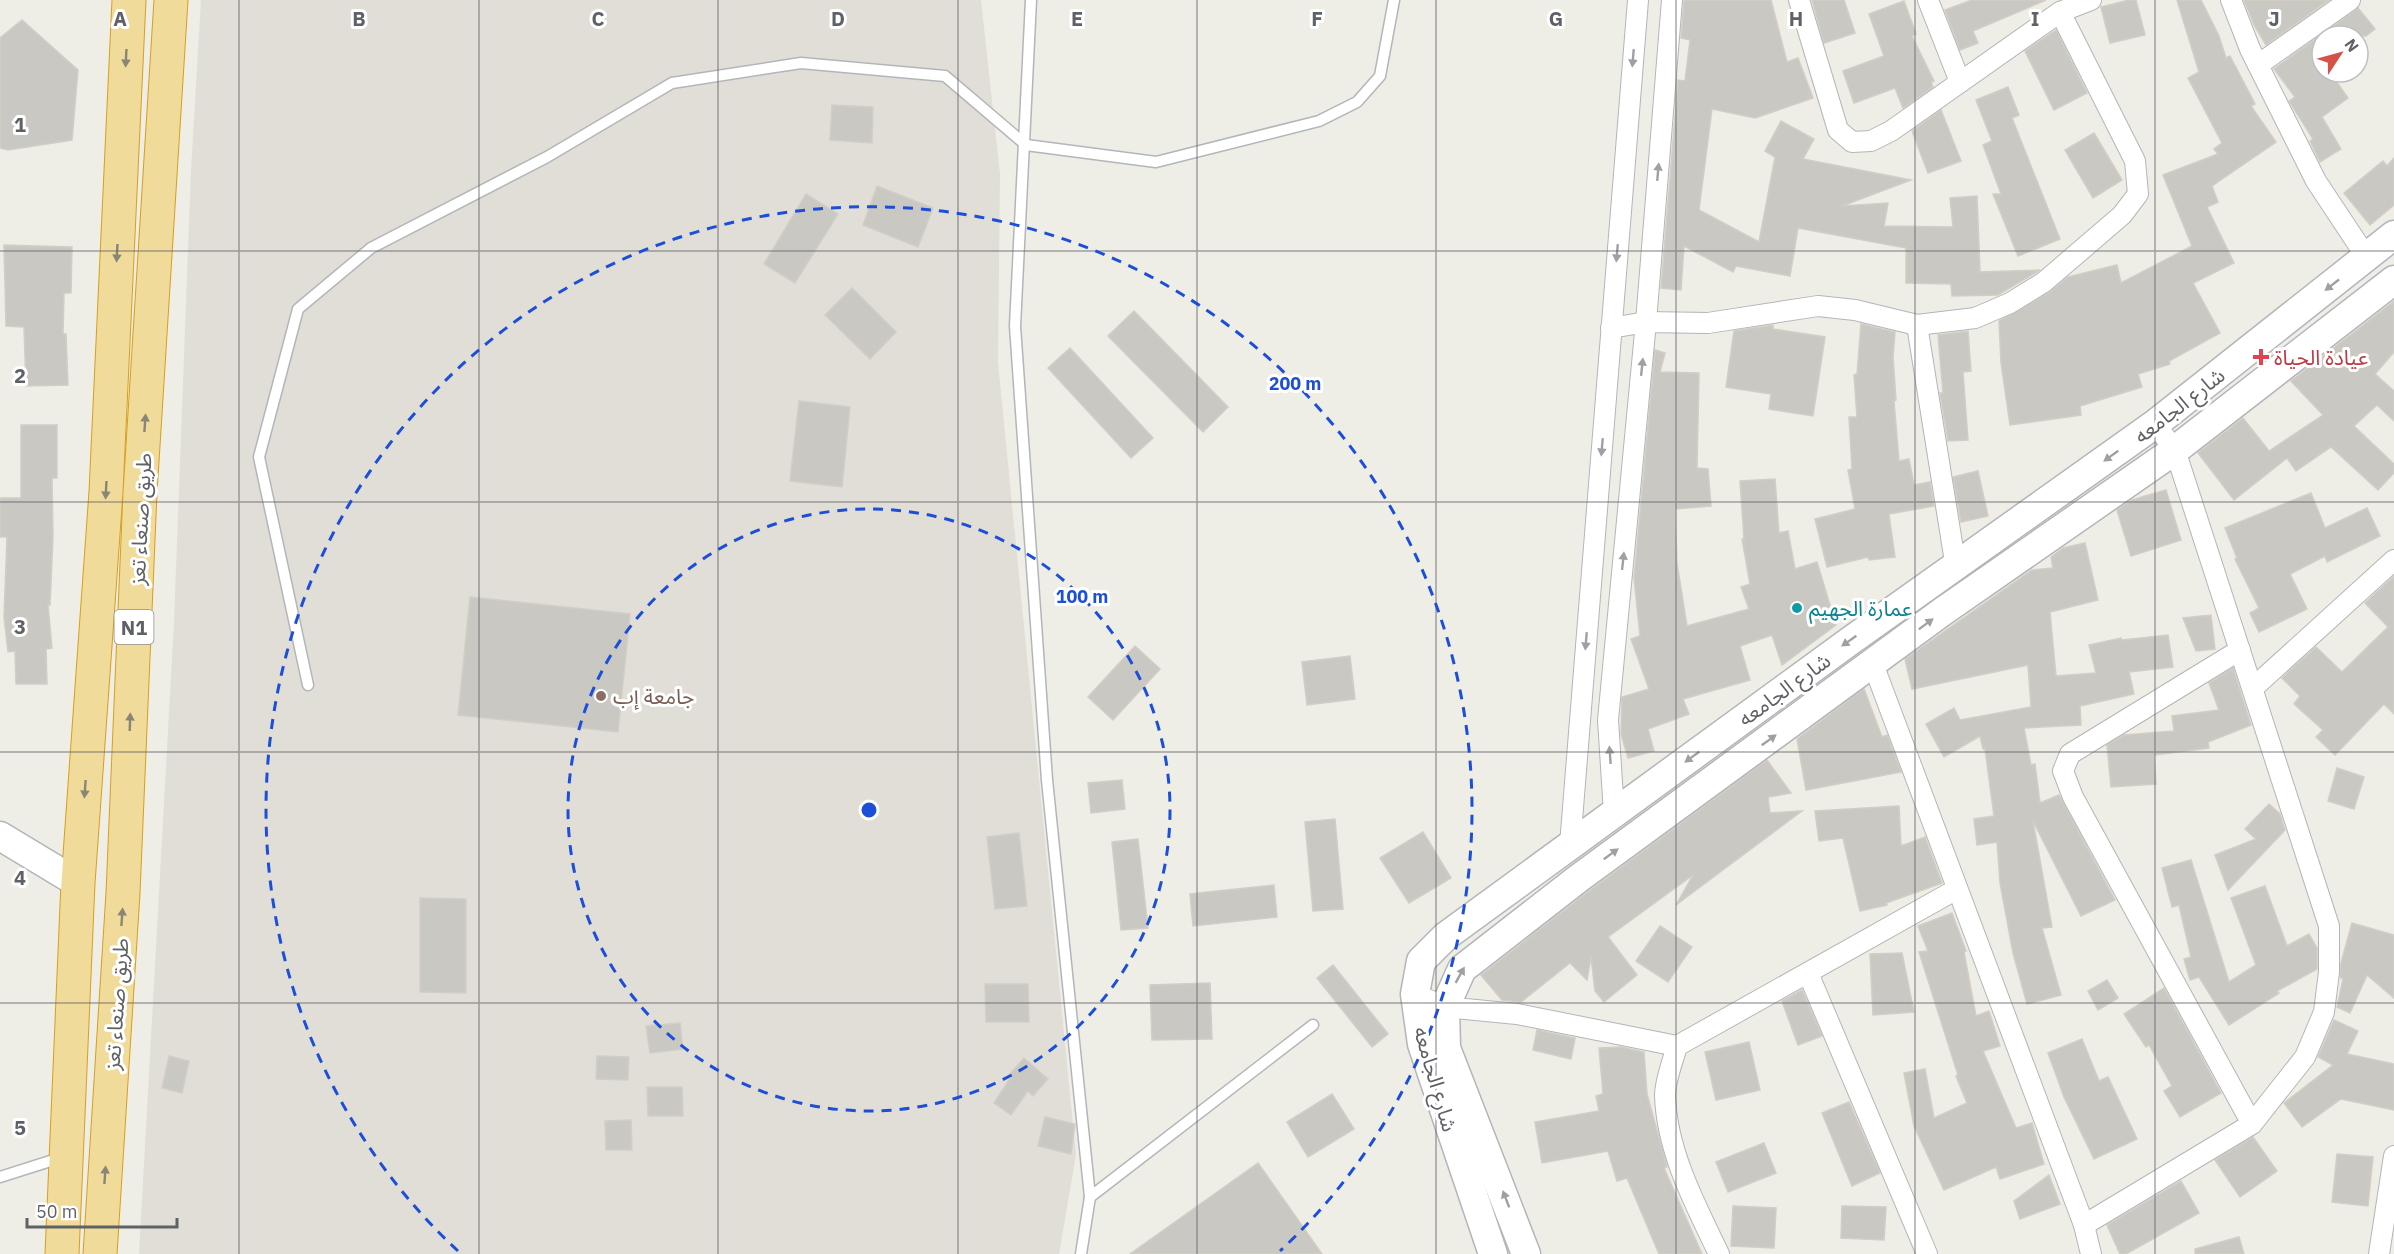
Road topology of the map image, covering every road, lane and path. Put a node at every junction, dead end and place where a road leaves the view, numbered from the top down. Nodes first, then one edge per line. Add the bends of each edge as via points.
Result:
1 (129, 0) edge
2 (171, 0) edge
3 (1030, 0) edge
4 (1394, 0) edge
5 (1638, 0) edge
6 (1672, 0) edge
7 (1799, 0) edge
8 (1928, 0) edge
9 (2091, 0) edge
10 (2230, 0) edge
11 (2350, 0) edge
12 (2060, 12) junction
13 (2258, 65) junction
14 (1960, 82) junction
15 (1026, 145) junction
16 (2394, 236) edge
17 (2367, 258) junction
18 (2394, 280) edge
19 (1646, 322) junction
20 (1917, 325) junction
21 (1611, 328) junction
22 (2155, 424) junction
23 (2175, 450) junction
24 (2394, 560) edge
25 (1956, 568) junction
26 (2240, 650) junction
27 (1873, 664) junction
28 (308, 685) dead end
29 (2253, 688) junction
30 (1614, 813) junction
31 (0, 836) edge
32 (1570, 845) junction
33 (78, 883) junction
34 (1957, 889) junction
35 (1808, 973) junction
36 (1415, 994) junction
37 (1445, 1007) junction
38 (1313, 1025) dead end
39 (1677, 1046) junction
40 (2252, 1124) junction
41 (66, 1156) junction
42 (2394, 1156) edge
43 (0, 1177) edge
44 (1090, 1197) junction
45 (2084, 1225) junction
46 (62, 1254) edge
47 (100, 1254) edge
48 (1081, 1254) edge
49 (1493, 1254) edge
50 (1526, 1254) edge
51 (1719, 1254) edge
52 (1927, 1254) edge
53 (2091, 1254) edge
54 (2379, 1254) edge

1 -> 33 highway, طريق صنعاء تعز / N1 via 106,492
47 -> 2 highway, طريق صنعاء تعز / N1 via 123,893 140,493
3 - 15 lane
4 - 15 lane via 1380,75 1357,102 1319,121 1156,162
5 -> 21 street
19 -> 6 street
7 - 14 street via 1838,130 1852,142 1871,141 1892,131
8 - 14 street
9 - 12 street
10 - 13 street
11 - 13 street
12 - 14 street
12 - 20 street via 2135,161 2138,194 2122,215 2044,282 2010,303 1975,318
13 - 17 street via 2316,181
15 - 28 lane via 945,76 801,63 672,83 547,157 371,249 298,309 259,457
15 - 44 lane via 1015,326 1047,780
16 - 17 street, شارع الجامعه
17 -> 22 street, شارع الجامعه
18 - 23 street, شارع الجامعه
19 - 20 street via 1708,323 1818,306 1855,310
19 - 21 street
30 -> 19 street via 1608,720
20 - 25 street
21 -> 32 street
22 - 23 street
22 -> 25 street, شارع الجامعه
23 - 26 street
27 -> 23 street, شارع الجامعه
24 - 29 street
25 -> 30 street, شارع الجامعه
26 - 29 street
26 - 40 street via 2070,754 2063,771 2073,797
27 - 34 street
37 -> 27 street, شارع الجامعه via 1462,969 1579,878
29 - 40 street via 2329,926 2329,972 2324,1012 2305,1057
30 - 32 street, شارع الجامعه
31 - 33 street
32 - 36 street, شارع الجامعه via 1446,936 1421,961
33 - 41 highway, طريق صنعاء تعز / N1
34 - 35 street
34 - 45 street
35 - 39 street
35 - 52 street
36 - 37 street
36 - 49 street, شارع الجامعه via 1422,1044 1435,1090
37 - 39 street via 1517,1014
50 -> 37 street, شارع الجامعه via 1446,1048
38 - 44 lane
39 - 51 street via 1665,1093 1669,1126 1685,1183
40 - 45 street
41 - 43 lane
41 - 46 highway, طريق صنعاء تعز / N1
42 - 54 street
44 - 48 lane
45 - 53 street

